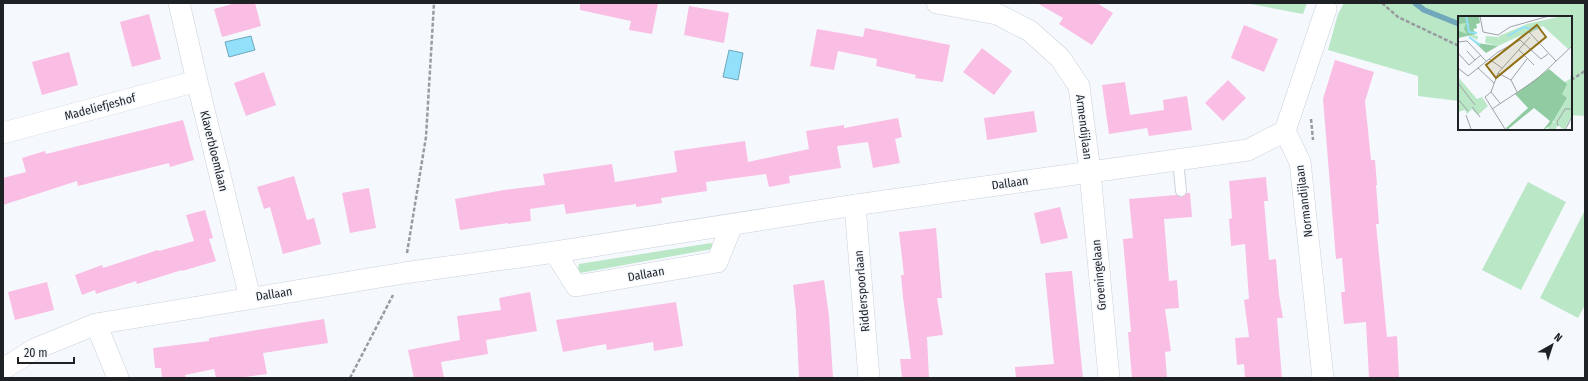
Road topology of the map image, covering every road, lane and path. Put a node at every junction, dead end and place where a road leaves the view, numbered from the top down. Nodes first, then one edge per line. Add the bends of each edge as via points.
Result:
1 (179, 3) edge
2 (434, 3) edge
3 (937, 3) edge
4 (1382, 3) edge
5 (1326, 9) dead end
6 (1458, 46) edge
7 (1585, 71) edge
8 (1572, 79) edge
9 (196, 81) junction
10 (1285, 131) junction
11 (3, 133) edge
12 (1178, 160) junction
13 (1090, 172) junction
14 (1180, 191) dead end
15 (855, 205) junction
16 (732, 225) junction
17 (555, 252) junction
18 (404, 273) junction
19 (250, 298) junction
20 (96, 324) junction
21 (3, 369) edge
22 (118, 378) edge
23 (350, 378) edge
24 (869, 378) edge
25 (1108, 378) edge
26 (1323, 378) edge

1 - 9 street, Klaverbloemlaan
2 - 18 path via 426,137
3 - 13 street, Armendijlaan via 996,14 1030,31 1060,58 1079,86
4 - 6 path via 1398,16
5 - 10 street
7 - 8 path
9 - 11 street, Madeliefjeshof
9 - 19 street, Klaverbloemlaan
10 - 12 street, Dallaan via 1248,150
10 - 26 street, Normandijlaan via 1300,162
12 - 13 street, Dallaan
12 - 14 lane
13 - 15 street, Dallaan
13 - 25 street, Groeningelaan
15 - 16 street, Dallaan
15 - 24 street, Ridderspoorlaan
16 - 17 street, Dallaan
16 - 17 street, Dallaan via 717,262 576,286
17 - 18 street, Dallaan
18 - 19 street, Dallaan
18 - 23 path
19 - 20 street, Dallaan
20 - 21 street, Dallaan via 35,349
20 - 22 street

